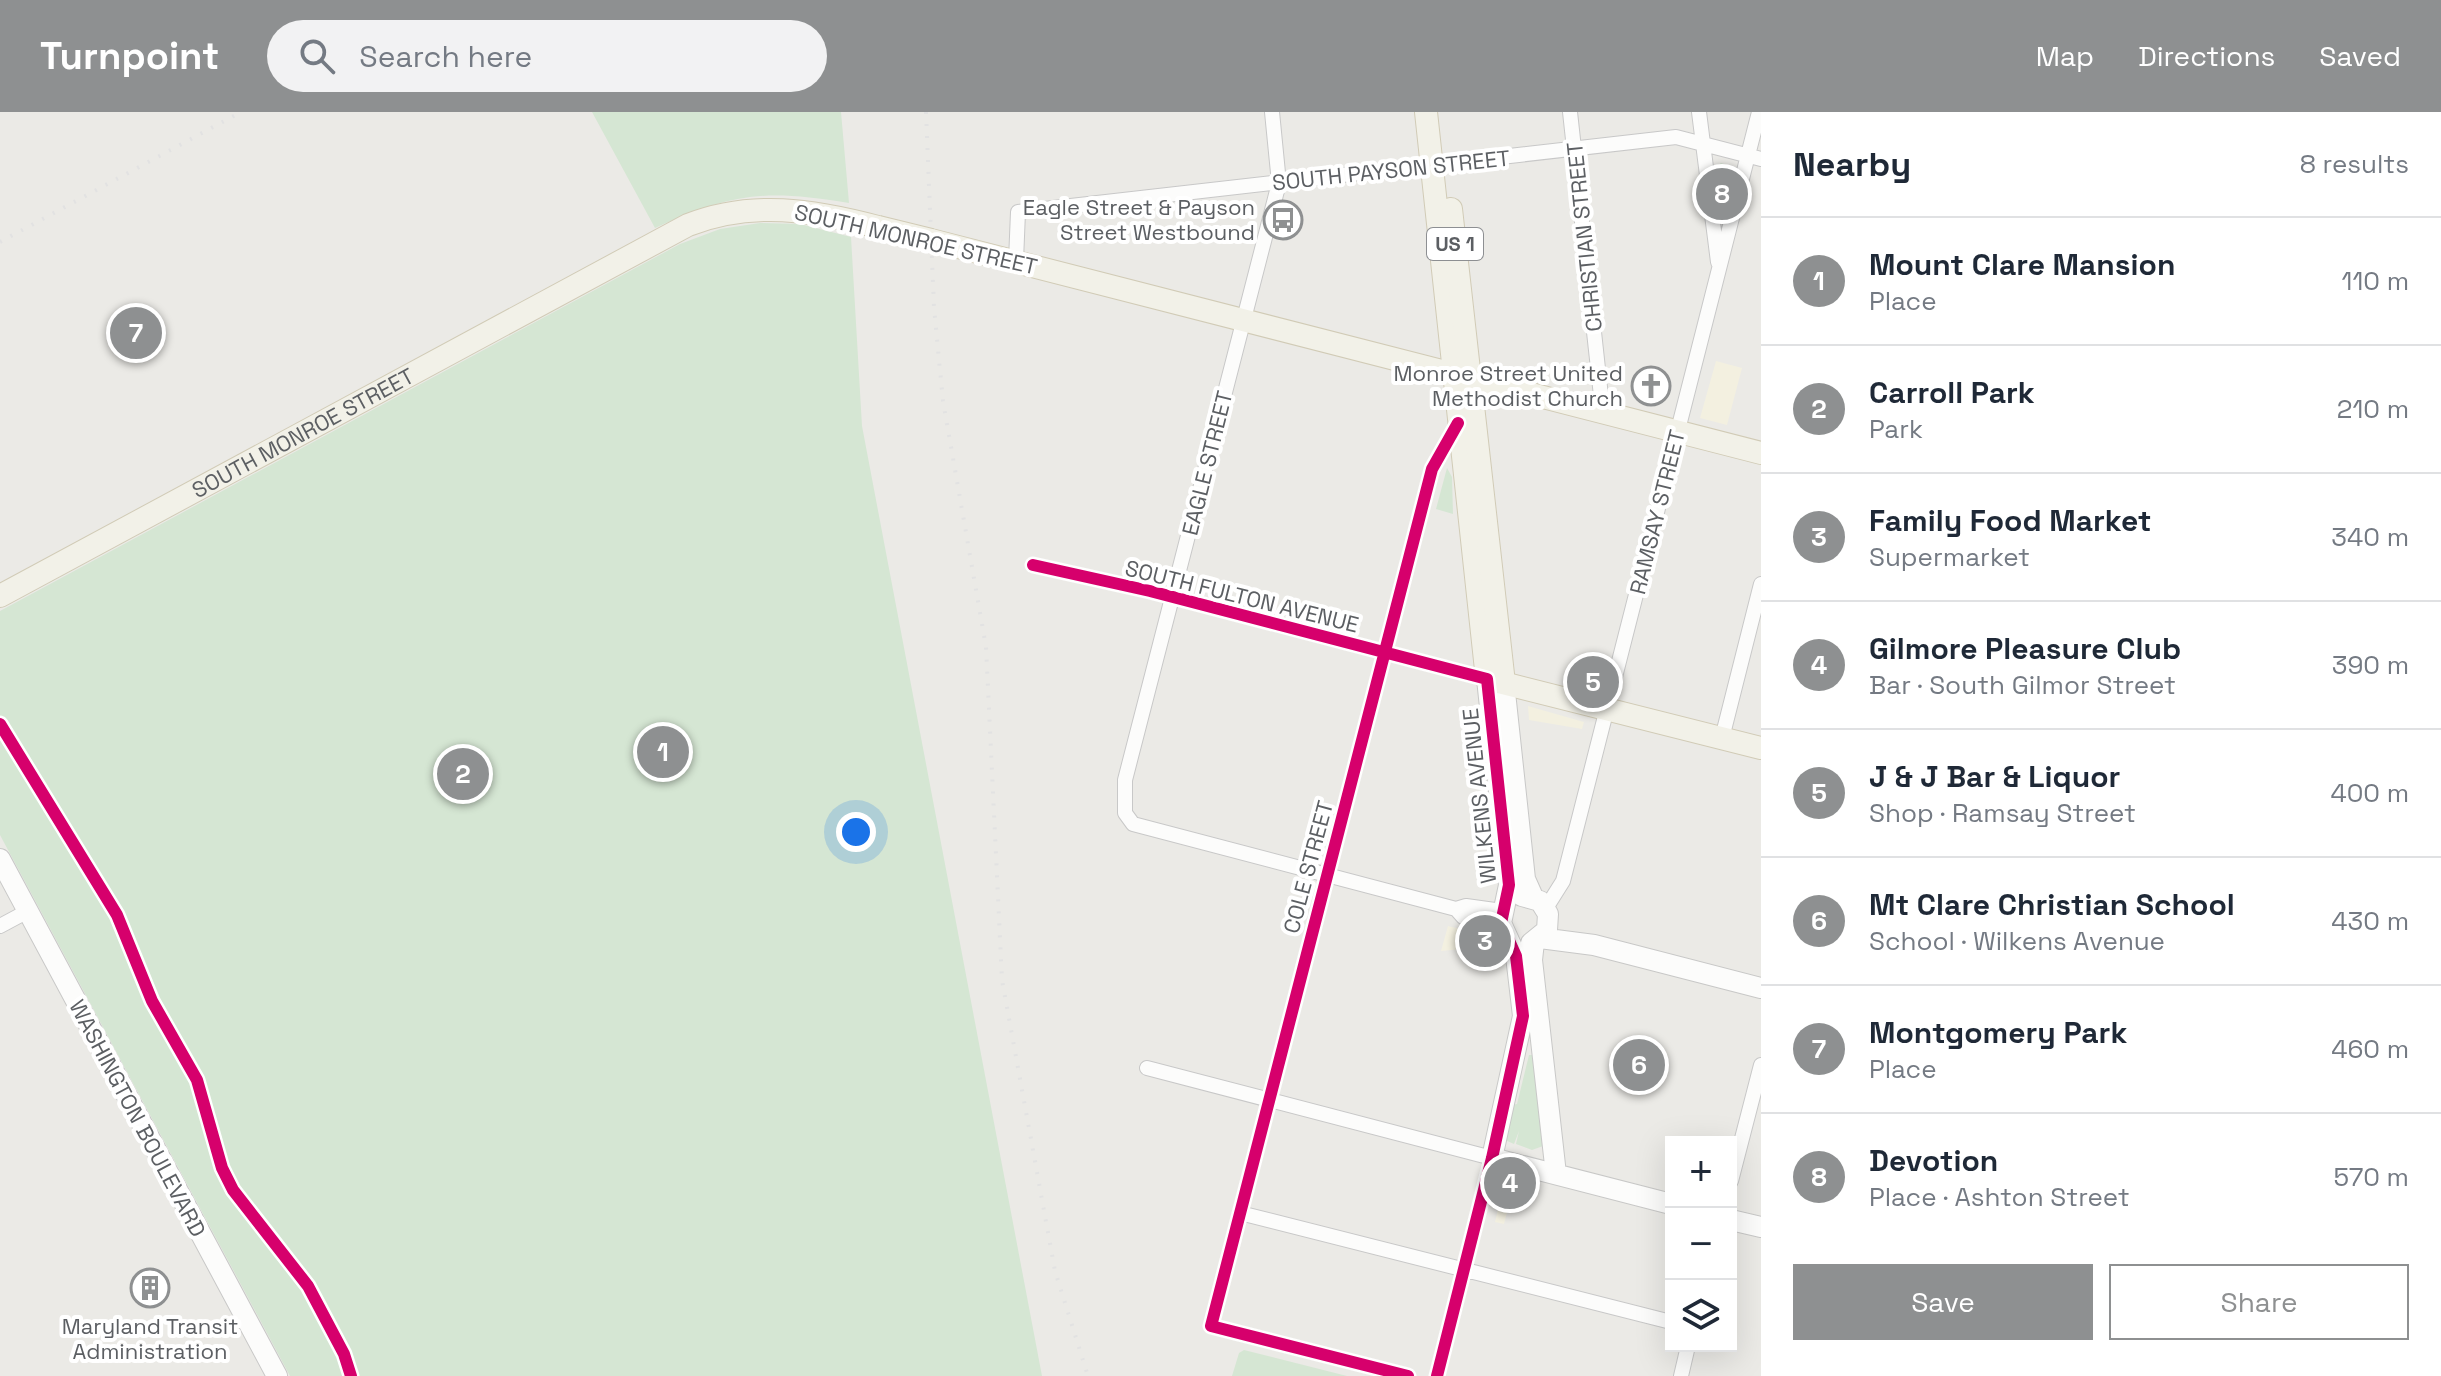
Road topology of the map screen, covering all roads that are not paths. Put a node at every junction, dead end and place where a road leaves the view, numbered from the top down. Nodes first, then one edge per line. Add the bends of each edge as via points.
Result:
1 (1272, 112) edge
2 (1426, 112) edge
3 (1441, 112) edge
4 (1570, 112) edge
5 (1699, 112) edge
6 (1759, 112) edge
7 (1702, 144) junction
8 (1574, 149) junction
9 (1755, 158) edge
10 (1439, 164) junction
11 (1279, 183) junction
12 (1011, 260) junction
13 (1719, 270) junction
14 (1244, 319) junction
15 (1461, 374) junction
16 (1596, 410) junction
17 (1458, 423) junction
18 (1678, 432) junction
19 (1761, 453) edge
20 (1033, 565) dead end
21 (1761, 584) edge
22 (0, 596) edge
23 (1172, 597) junction
24 (1384, 653) junction
25 (1496, 681) junction
26 (1607, 709) junction
27 (1722, 738) junction
28 (1761, 748) edge
29 (0, 859) edge
30 (1327, 875) junction
31 (1543, 908) junction
32 (28, 911) junction
33 (1504, 922) junction
34 (0, 926) edge
35 (1537, 940) junction
36 (1594, 945) junction
37 (1761, 988) edge
38 (1761, 1065) edge
39 (1147, 1068) dead end
40 (1270, 1099) junction
41 (1492, 1158) junction
42 (1737, 1158) edge
43 (1556, 1174) junction
44 (1665, 1202) edge
45 (1240, 1213) junction
46 (1737, 1221) edge
47 (1761, 1227) edge
48 (1464, 1270) junction
49 (1665, 1320) edge
50 (1687, 1352) edge
51 (277, 1376) edge
52 (1408, 1376) edge
53 (1437, 1376) edge
54 (1681, 1376) edge

1 - 11 street, EAGLE STREET
2 - 10 main road, WILKENS AVENUE / US 1
3 - 10 main road, WILKENS AVENUE / US 1
4 - 8 street, CHRISTIAN STREET
5 - 7 street
6 - 9 street, RAMSAY STREET
7 - 8 street, SOUTH PAYSON STREET via 1676,137
7 - 9 street, SOUTH PAYSON STREET
7 - 13 street
8 - 10 street, SOUTH PAYSON STREET
8 - 16 street, CHRISTIAN STREET via 1601,396
9 - 13 street, RAMSAY STREET
10 - 11 street, SOUTH PAYSON STREET
10 - 15 main road, WILKENS AVENUE / US 1
11 - 12 street, SOUTH PAYSON STREET via 1018,212
11 - 14 street, EAGLE STREET
12 - 14 main road, SOUTH MONROE STREET
12 - 22 main road, SOUTH MONROE STREET, bridge via 808,211 756,208 688,225
13 - 18 street, RAMSAY STREET
14 - 15 main road, SOUTH MONROE STREET
14 - 23 street, EAGLE STREET
15 - 16 main road, SOUTH MONROE STREET
15 - 17 main road, WILKENS AVENUE / US 1
15 - 25 main road, WILKENS AVENUE
16 - 18 main road, SOUTH MONROE STREET
17 - 24 street, COLE STREET via 1432,469
17 - 25 main road, WILKENS AVENUE / US 1
18 - 19 main road, SOUTH MONROE STREET
18 - 26 street, RAMSAY STREET
20 - 23 street, SOUTH FULTON AVENUE
21 - 27 street
23 - 24 street, SOUTH FULTON AVENUE
23 - 30 street, EAGLE STREET via 1125,780 1125,813 1133,824
24 - 25 street, SOUTH FULTON AVENUE
24 - 30 street, COLE STREET
25 - 26 main road, SOUTH FULTON AVENUE
25 - 31 street, WILKENS AVENUE via 1525,879
25 - 33 street, WILKENS AVENUE via 1509,885
26 - 27 main road, SOUTH FULTON AVENUE
26 - 31 street, RAMSAY STREET via 1563,881
27 - 28 main road, SOUTH FULTON AVENUE
29 - 32 street, WASHINGTON BOULEVARD
30 - 33 street via 1456,909 1466,906
30 - 40 street, COLE STREET
31 - 33 street via 1519,896
31 - 35 street
31 - 36 street
32 - 34 street
32 - 51 street, WASHINGTON BOULEVARD
33 - 35 street via 1522,944
33 - 41 street, WILKENS AVENUE via 1516,956 1523,1016
35 - 36 street
35 - 43 street via 1532,960
36 - 37 street
38 - 42 street
39 - 40 street
40 - 41 street
40 - 45 street, COLE STREET
41 - 43 street
41 - 48 street
43 - 44 street
45 - 48 street
45 - 52 street, COLE STREET via 1211,1326
46 - 47 street
48 - 49 street
48 - 53 street
50 - 54 street

